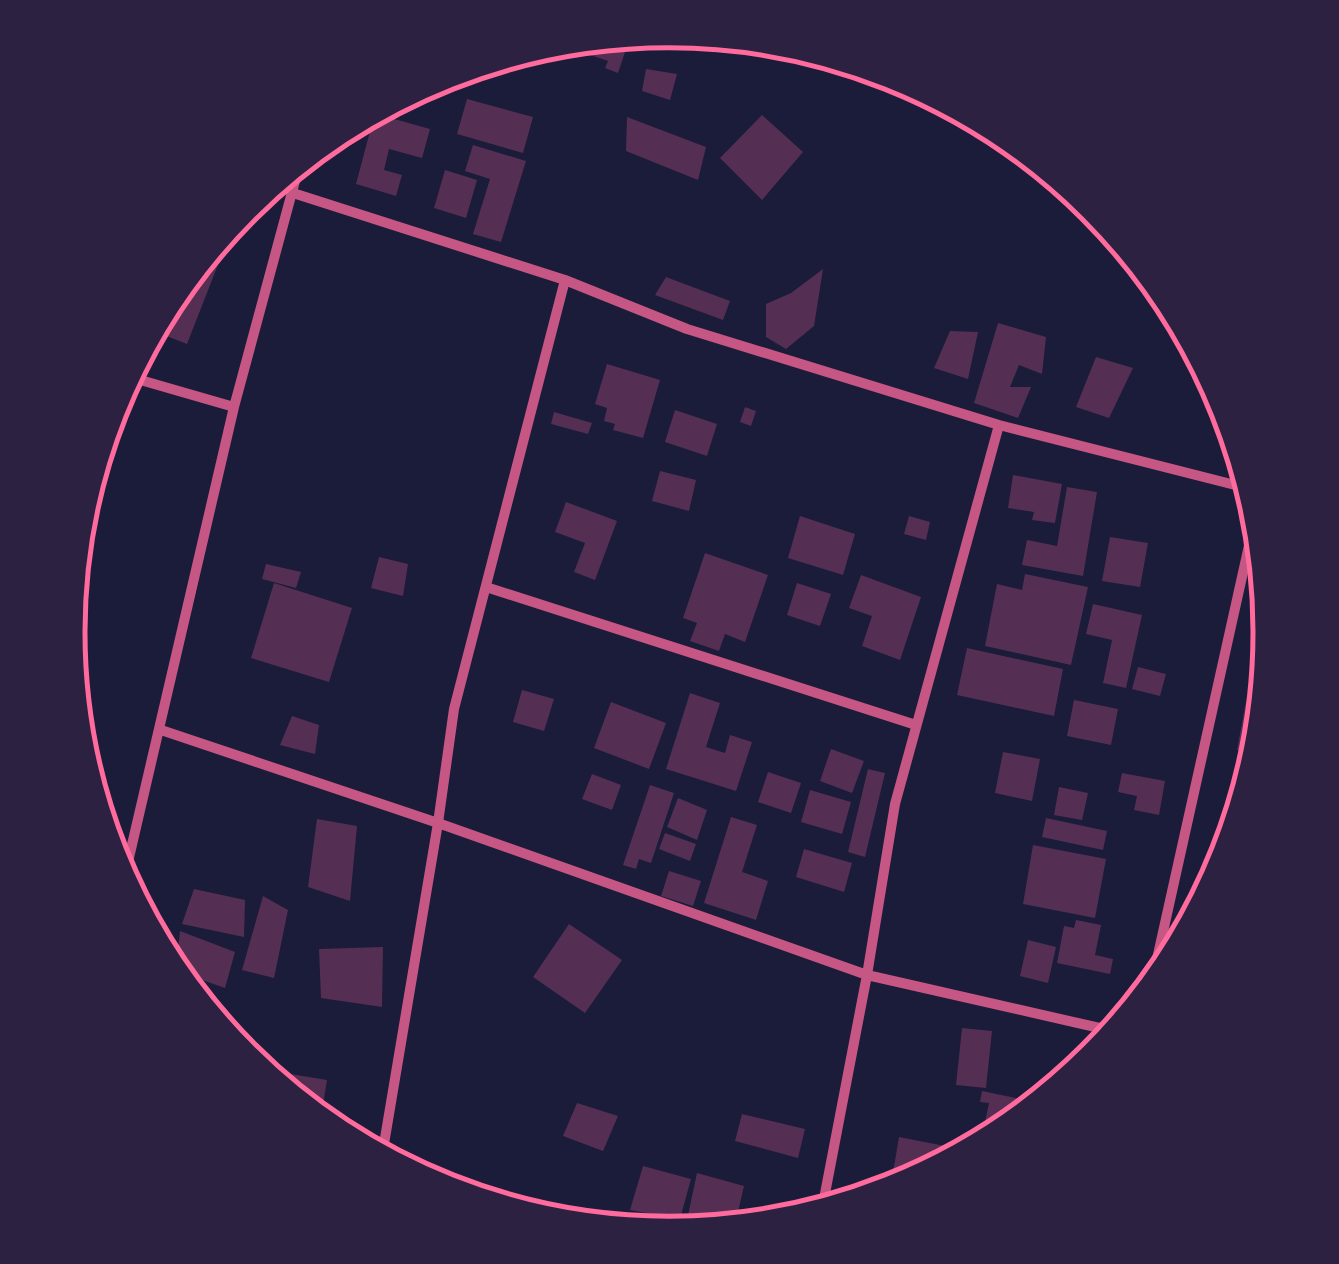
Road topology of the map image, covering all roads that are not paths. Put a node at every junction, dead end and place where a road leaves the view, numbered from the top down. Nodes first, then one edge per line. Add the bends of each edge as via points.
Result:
1 (295, 184) edge
2 (293, 193) junction
3 (565, 280) junction
4 (142, 380) edge
5 (234, 407) junction
6 (999, 425) junction
7 (1235, 485) edge
8 (1248, 550) edge
9 (486, 587) junction
10 (916, 725) junction
11 (160, 730) junction
12 (438, 823) junction
13 (129, 857) edge
14 (1159, 951) edge
15 (867, 975) junction
16 (1098, 1029) edge
17 (384, 1142) edge
18 (824, 1196) edge

1 - 2 street
2 - 3 street
2 - 5 street
3 - 6 street via 687,329
3 - 9 street
4 - 5 street
5 - 11 street
6 - 7 street
6 - 10 street
8 - 14 street
9 - 10 street
9 - 12 street via 454,709
10 - 15 street via 895,804
11 - 12 street
11 - 13 street
12 - 15 street
12 - 17 street
15 - 16 street
15 - 18 street

